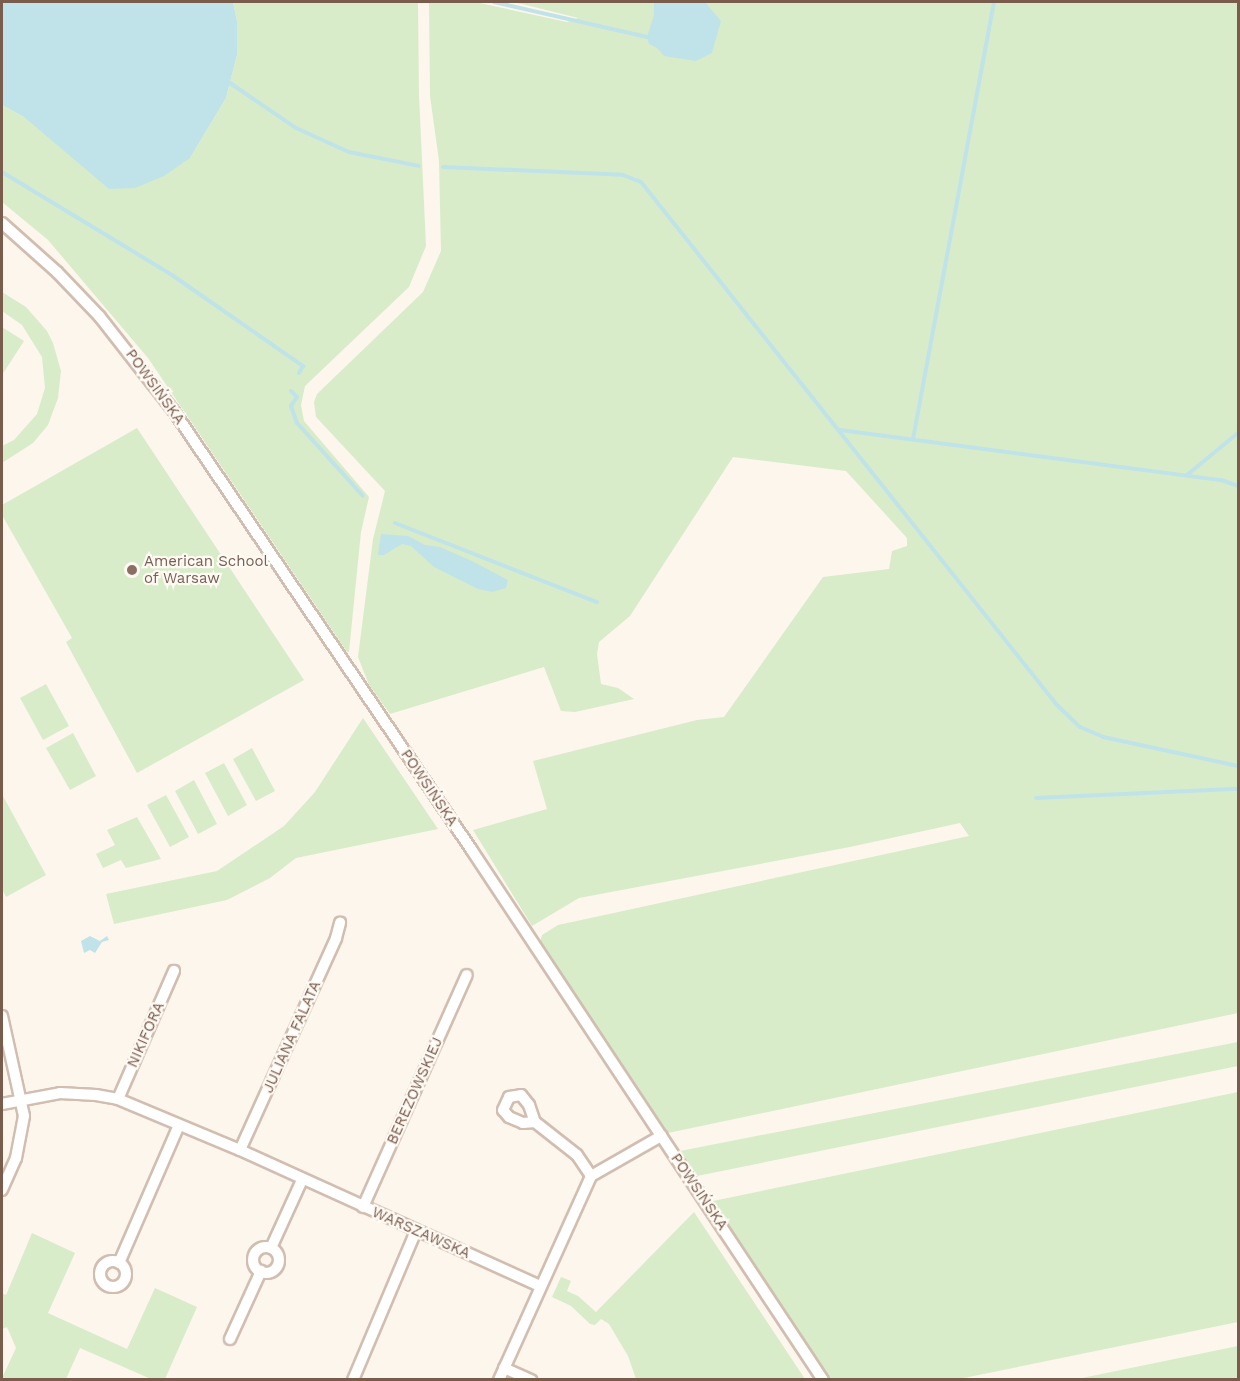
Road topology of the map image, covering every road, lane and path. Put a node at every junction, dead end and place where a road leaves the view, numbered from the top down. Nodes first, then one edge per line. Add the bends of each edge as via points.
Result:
1 (2, 223) edge
2 (340, 923) dead end
3 (174, 971) dead end
4 (467, 975) dead end
5 (2, 1016) edge
6 (118, 1099) junction
7 (19, 1100) junction
8 (2, 1104) edge
9 (535, 1122) dead end
10 (179, 1125) junction
11 (661, 1136) junction
12 (240, 1150) junction
13 (591, 1176) junction
14 (302, 1180) junction
15 (2, 1190) edge
16 (363, 1207) junction
17 (416, 1231) junction
18 (271, 1248) junction
19 (119, 1263) dead end
20 (261, 1272) junction
21 (540, 1286) junction
22 (230, 1339) dead end
23 (504, 1368) junction
24 (353, 1380) edge
25 (499, 1380) edge
26 (531, 1380) edge
27 (823, 1380) edge

1 - 11 street, POWSIŃSKA via 79,294 160,392
2 - 12 street, JULIANA FALATA
3 - 6 street, NIKIFORA
4 - 16 street, BEREZOWSKIEJ
5 - 7 street
6 - 7 street, WARSZAWSKA via 77,1093
6 - 10 street, WARSZAWSKA
7 - 8 street, WARSZAWSKA
7 - 15 street via 24,1116 22,1135
9 - 13 street via 577,1155
10 - 12 street, WARSZAWSKA
10 - 19 street
11 - 13 street
11 - 27 street, POWSIŃSKA
12 - 14 street, WARSZAWSKA
13 - 21 street
14 - 16 street, WARSZAWSKA
14 - 18 street
16 - 17 street, WARSZAWSKA
17 - 21 street, WARSZAWSKA
17 - 24 street
18 - 20 street via 278,1258 277,1267
18 - 20 street via 255,1252 253,1263
20 - 22 street
21 - 23 street
23 - 25 street
23 - 26 street

